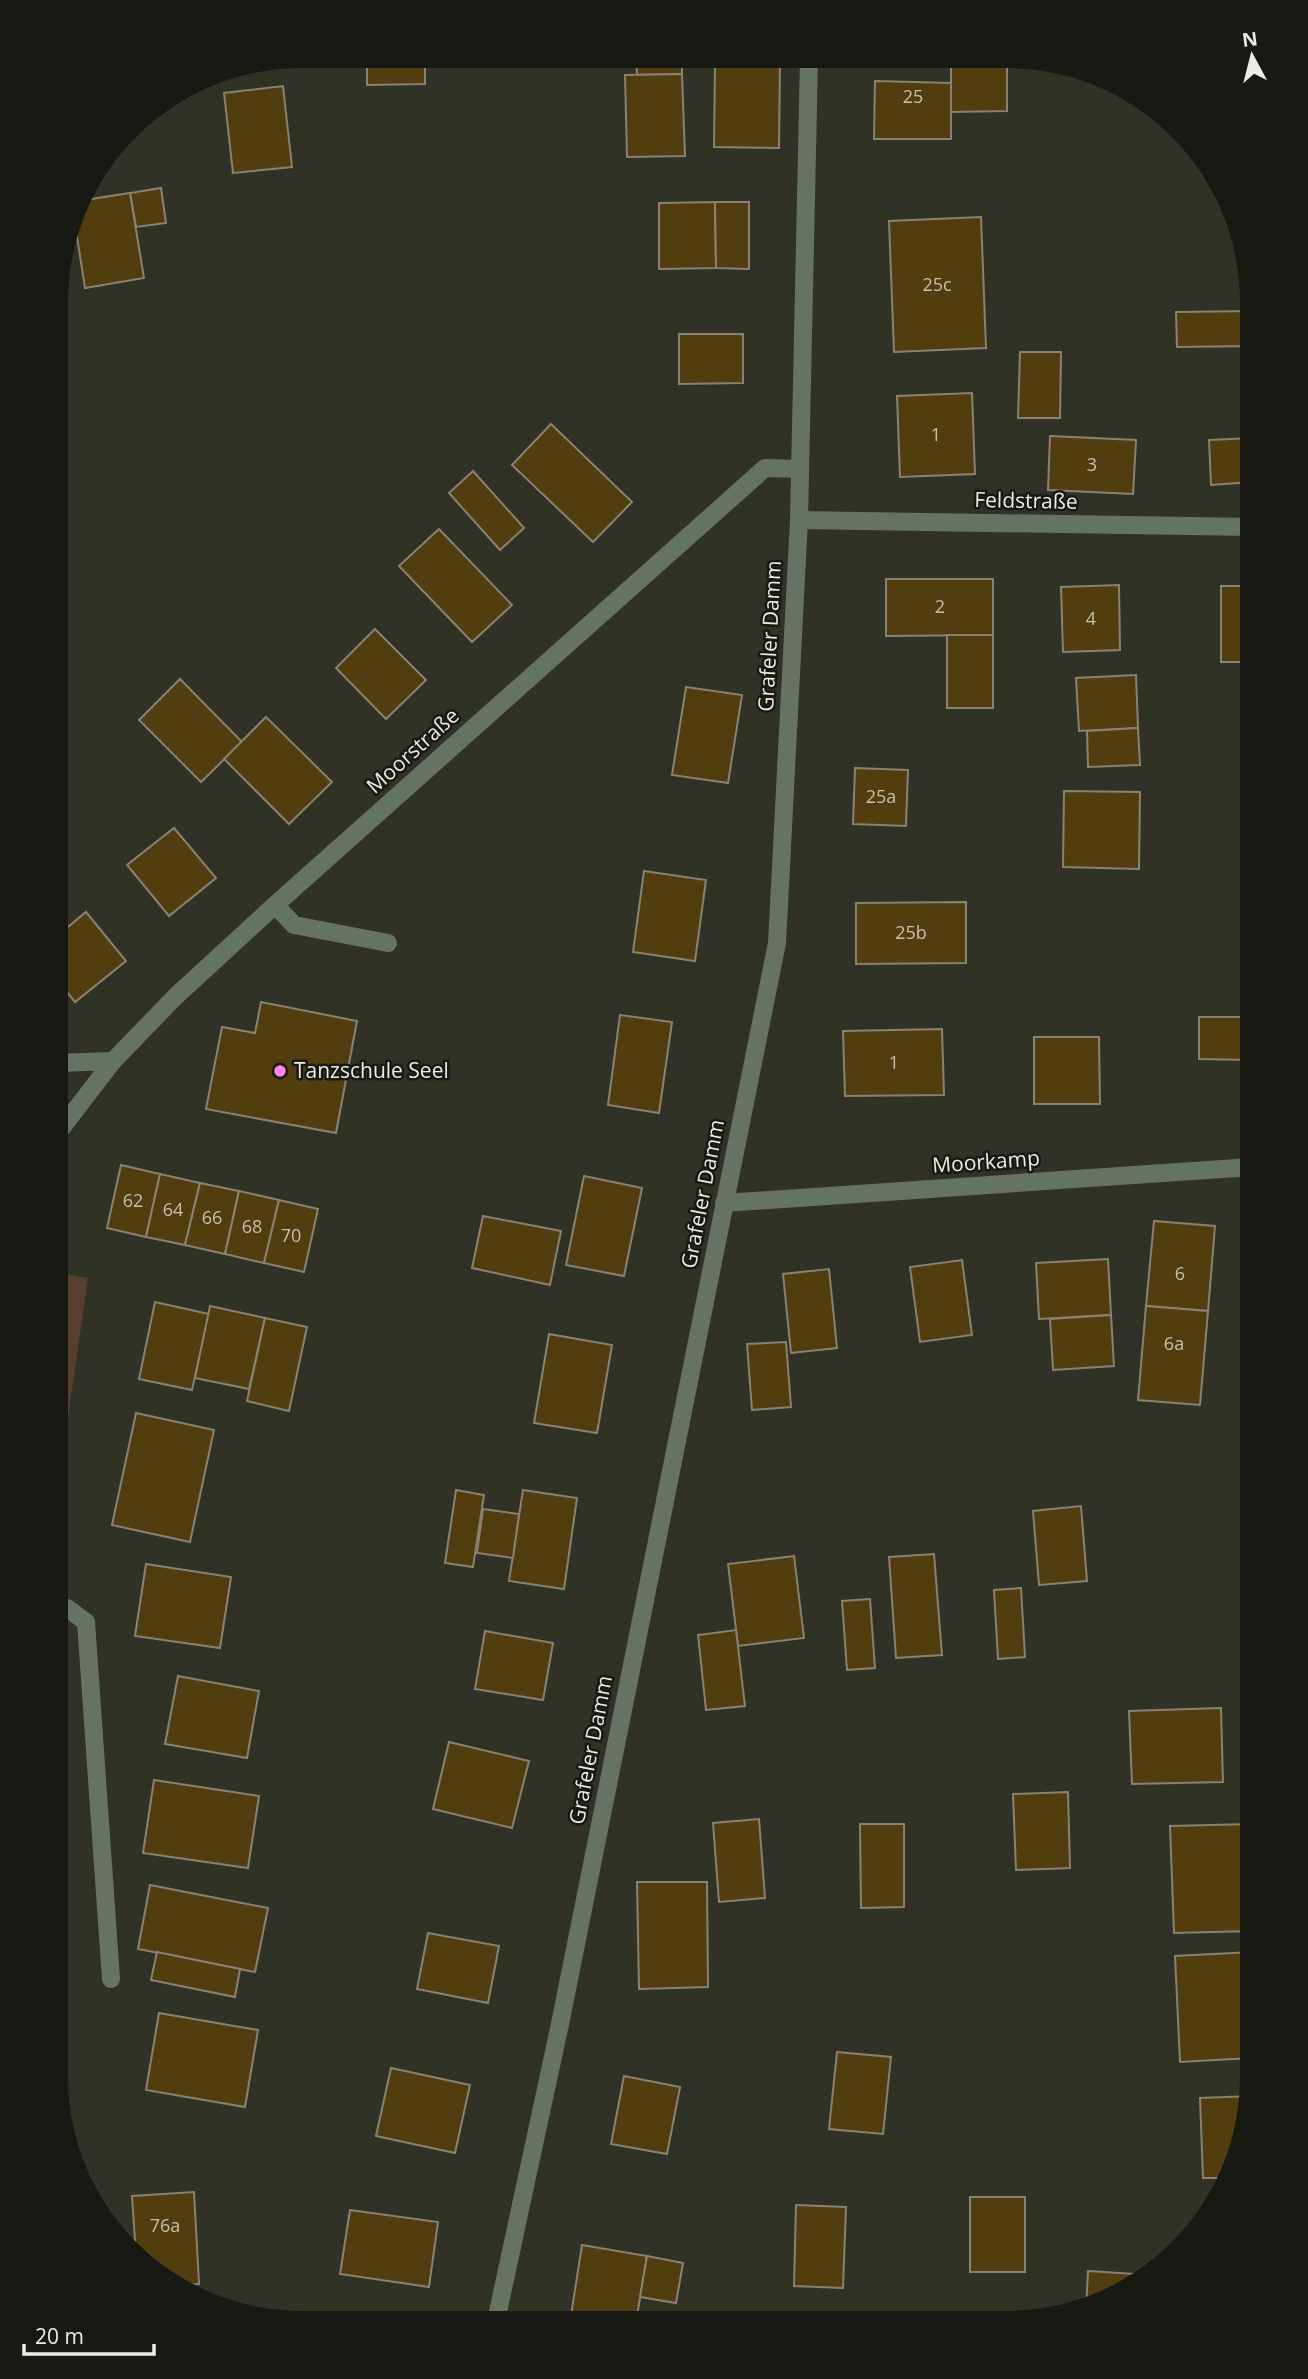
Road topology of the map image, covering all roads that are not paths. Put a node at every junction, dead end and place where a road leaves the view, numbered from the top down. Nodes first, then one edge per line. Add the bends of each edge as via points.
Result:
1 (809, 68) edge
2 (799, 469) junction
3 (799, 520) junction
4 (1240, 527) edge
5 (275, 905) junction
6 (388, 943) dead end
7 (113, 1061) junction
8 (68, 1063) edge
9 (68, 1120) edge
10 (1240, 1168) edge
11 (724, 1203) junction
12 (68, 1609) edge
13 (111, 1979) dead end
14 (498, 2311) edge

1 - 2 street, Grafeler Damm
2 - 3 street, Grafeler Damm
2 - 5 street, Moorstraße via 765,468
3 - 4 street, Feldstraße
3 - 11 street, Grafeler Damm via 777,943
5 - 6 street via 294,925
5 - 7 street, Moorstraße
7 - 8 street
7 - 9 street, Moorstraße
10 - 11 street, Moorkamp
11 - 14 street, Grafeler Damm
12 - 13 street via 86,1622

